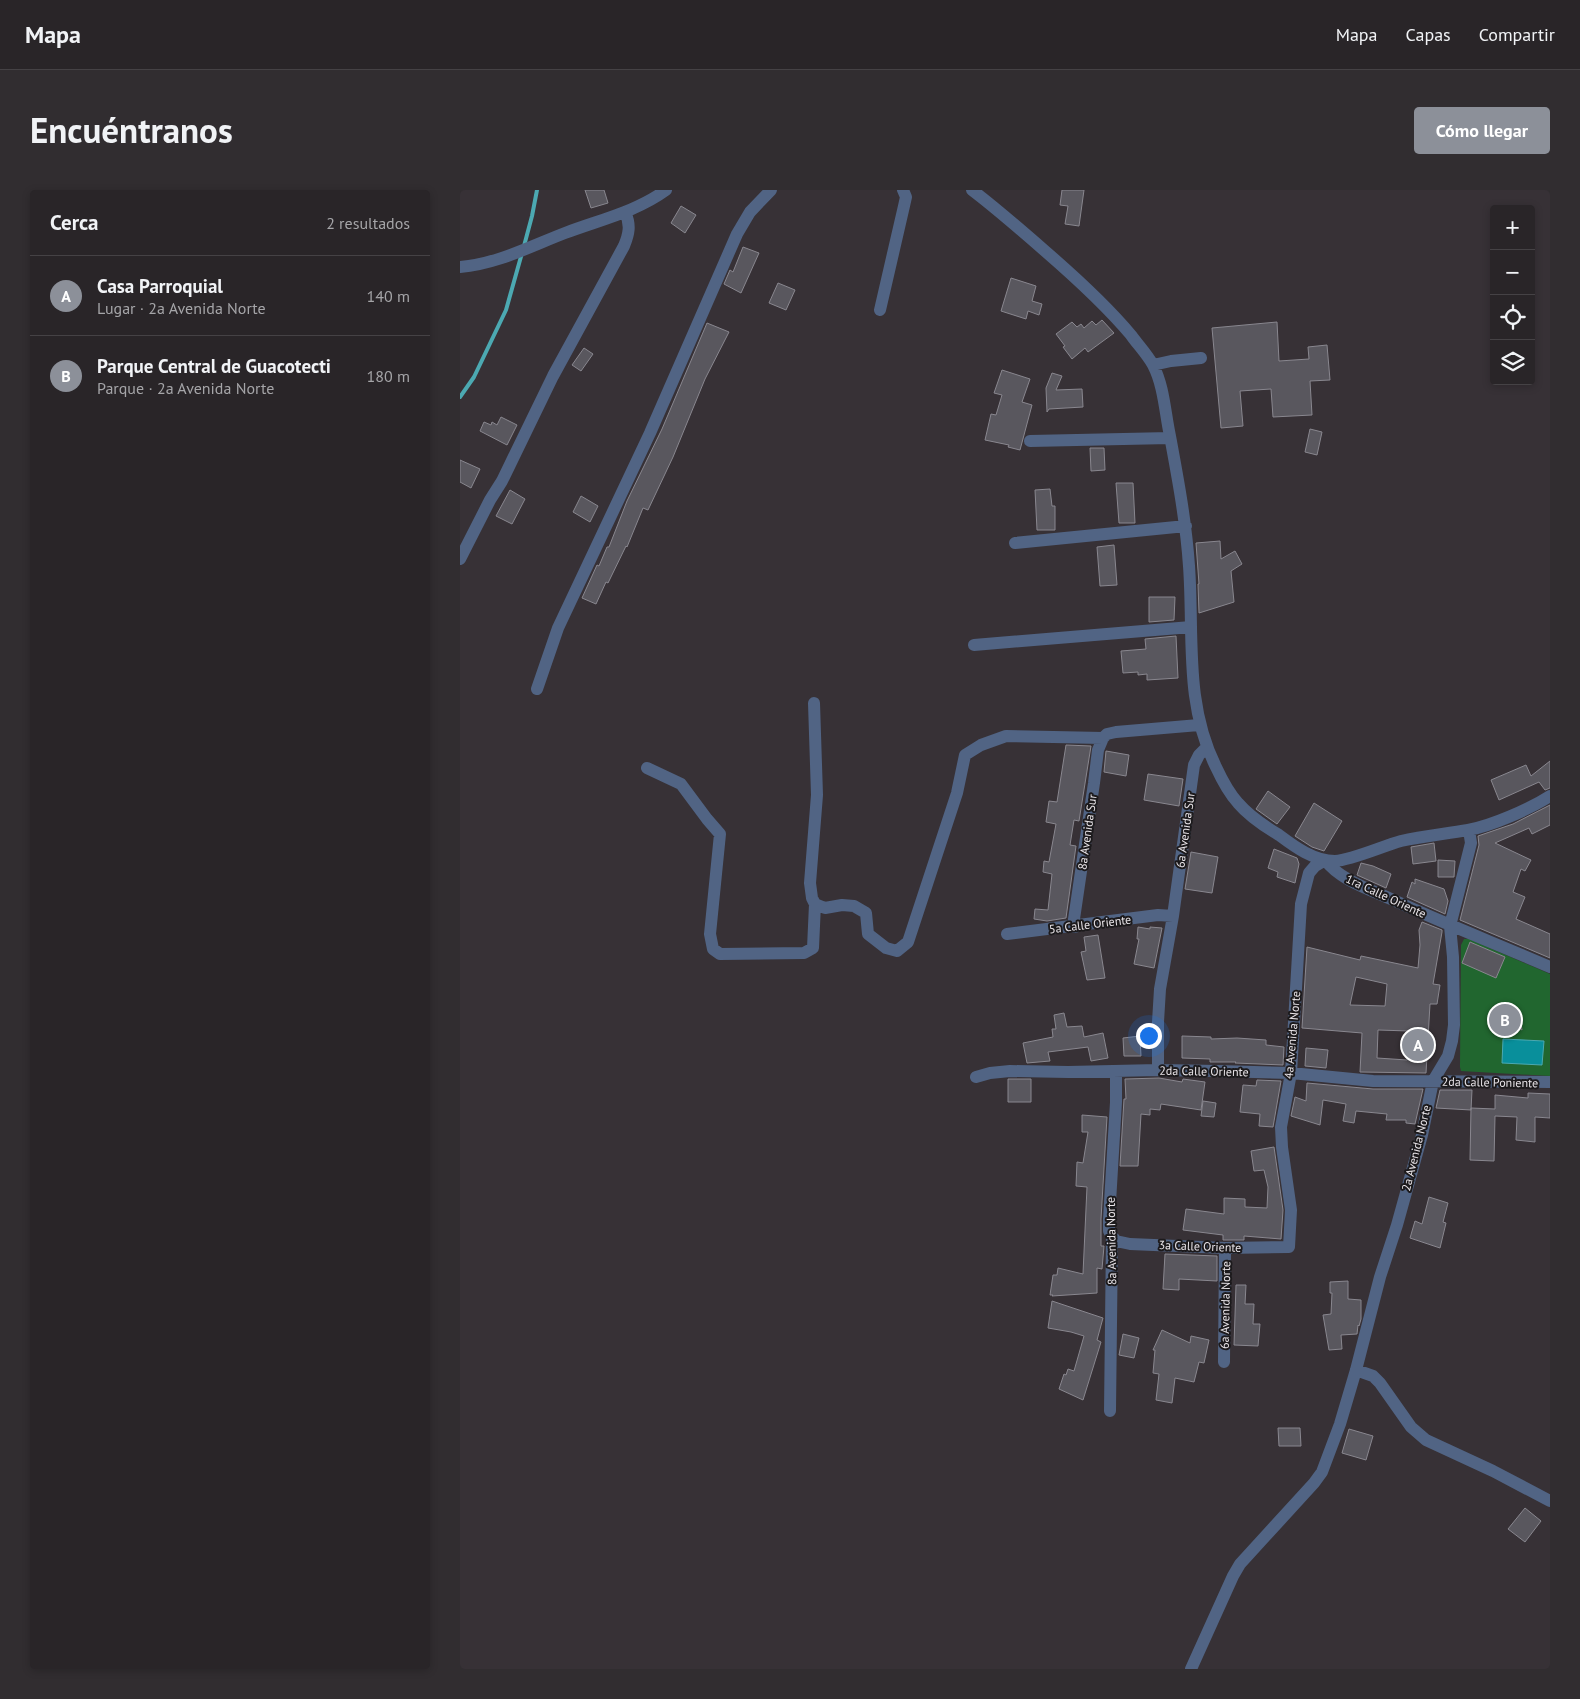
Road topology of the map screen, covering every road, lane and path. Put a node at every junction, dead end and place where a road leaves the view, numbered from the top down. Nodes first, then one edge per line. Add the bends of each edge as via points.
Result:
1 (666, 190) edge
2 (771, 190) edge
3 (903, 190) edge
4 (972, 190) edge
5 (625, 212) junction
6 (460, 267) edge
7 (880, 310) dead end
8 (1201, 358) dead end
9 (1153, 365) junction
10 (1170, 438) junction
11 (1030, 441) dead end
12 (1186, 526) junction
13 (1015, 543) dead end
14 (460, 559) edge
15 (1191, 627) junction
16 (974, 645) dead end
17 (537, 689) dead end
18 (814, 703) dead end
19 (1200, 725) junction
20 (1103, 738) junction
21 (1206, 748) junction
22 (647, 768) dead end
23 (1550, 796) edge
24 (1469, 830) junction
25 (1325, 860) junction
26 (815, 904) junction
27 (1173, 916) junction
28 (1450, 926) junction
29 (1075, 927) junction
30 (1007, 934) dead end
31 (1550, 967) edge
32 (1158, 1070) junction
33 (1116, 1071) junction
34 (1291, 1074) junction
35 (976, 1077) dead end
36 (1433, 1081) junction
37 (1549, 1083) edge
38 (1112, 1236) junction
39 (1225, 1248) junction
40 (1289, 1248) joint
41 (1224, 1362) dead end
42 (1356, 1370) junction
43 (1110, 1411) dead end
44 (1550, 1500) edge
45 (1191, 1669) edge

1 - 5 street
2 - 17 street via 750,212 736,234 650,433 560,622
3 - 7 street via 906,196
4 - 9 street via 1102,302
5 - 6 street via 508,256
5 - 14 street via 630,227 624,246 553,376
8 - 9 street
9 - 10 street
10 - 11 street
10 - 12 street
12 - 13 street
12 - 15 street
15 - 16 street
15 - 19 street via 1192,676
18 - 26 street via 817,794 810,883
19 - 20 street via 1116,732
19 - 21 street
20 - 26 street via 1006,736 980,745 965,756 908,942 897,951 886,948 868,934 866,913 854,906 825,908
20 - 29 street, 8a Avenida Sur via 1098,750
21 - 25 street via 1229,792 1239,804 1280,837
21 - 27 street, 6a Avenida Sur via 1194,765
22 - 26 street via 681,784 720,834 710,934 714,949 720,954 804,953 813,948
23 - 24 street via 1500,820
24 - 25 street via 1427,835 1337,861
24 - 28 street, 2a Avenida Norte via 1470,843
25 - 28 street, 1ra Calle Oriente via 1331,868 1349,879
25 - 34 street, 4a Avenida Norte via 1309,873 1301,904
27 - 29 street, 5a Calle Oriente via 1158,915
27 - 32 street via 1160,989
28 - 31 street, 1ra Calle Oriente
28 - 36 street, 2a Avenida Norte via 1454,1025 1448,1056
29 - 30 street, 5a Calle Oriente
32 - 33 street, 2da Calle Oriente
32 - 34 street, 2da Calle Oriente
33 - 35 street, 2da Calle Oriente via 1010,1071
33 - 38 street, 8a Avenida Norte via 1109,1219
34 - 36 street, 2da Calle Oriente via 1373,1081
34 - 40 street, 4a Avenida Norte via 1281,1127 1290,1210
36 - 37 street, 2da Calle Poniente
36 - 42 street, 2a Avenida Norte via 1422,1135
38 - 39 street, 3a Calle Oriente via 1116,1241 1130,1244
38 - 43 street, 8a Avenida Norte
39 - 40 street, 3a Calle Oriente
39 - 41 street, 6a Avenida Norte
42 - 44 street via 1373,1376 1380,1383 1411,1427 1426,1440
42 - 45 street, 2a Avenida Norte via 1322,1472 1240,1564

